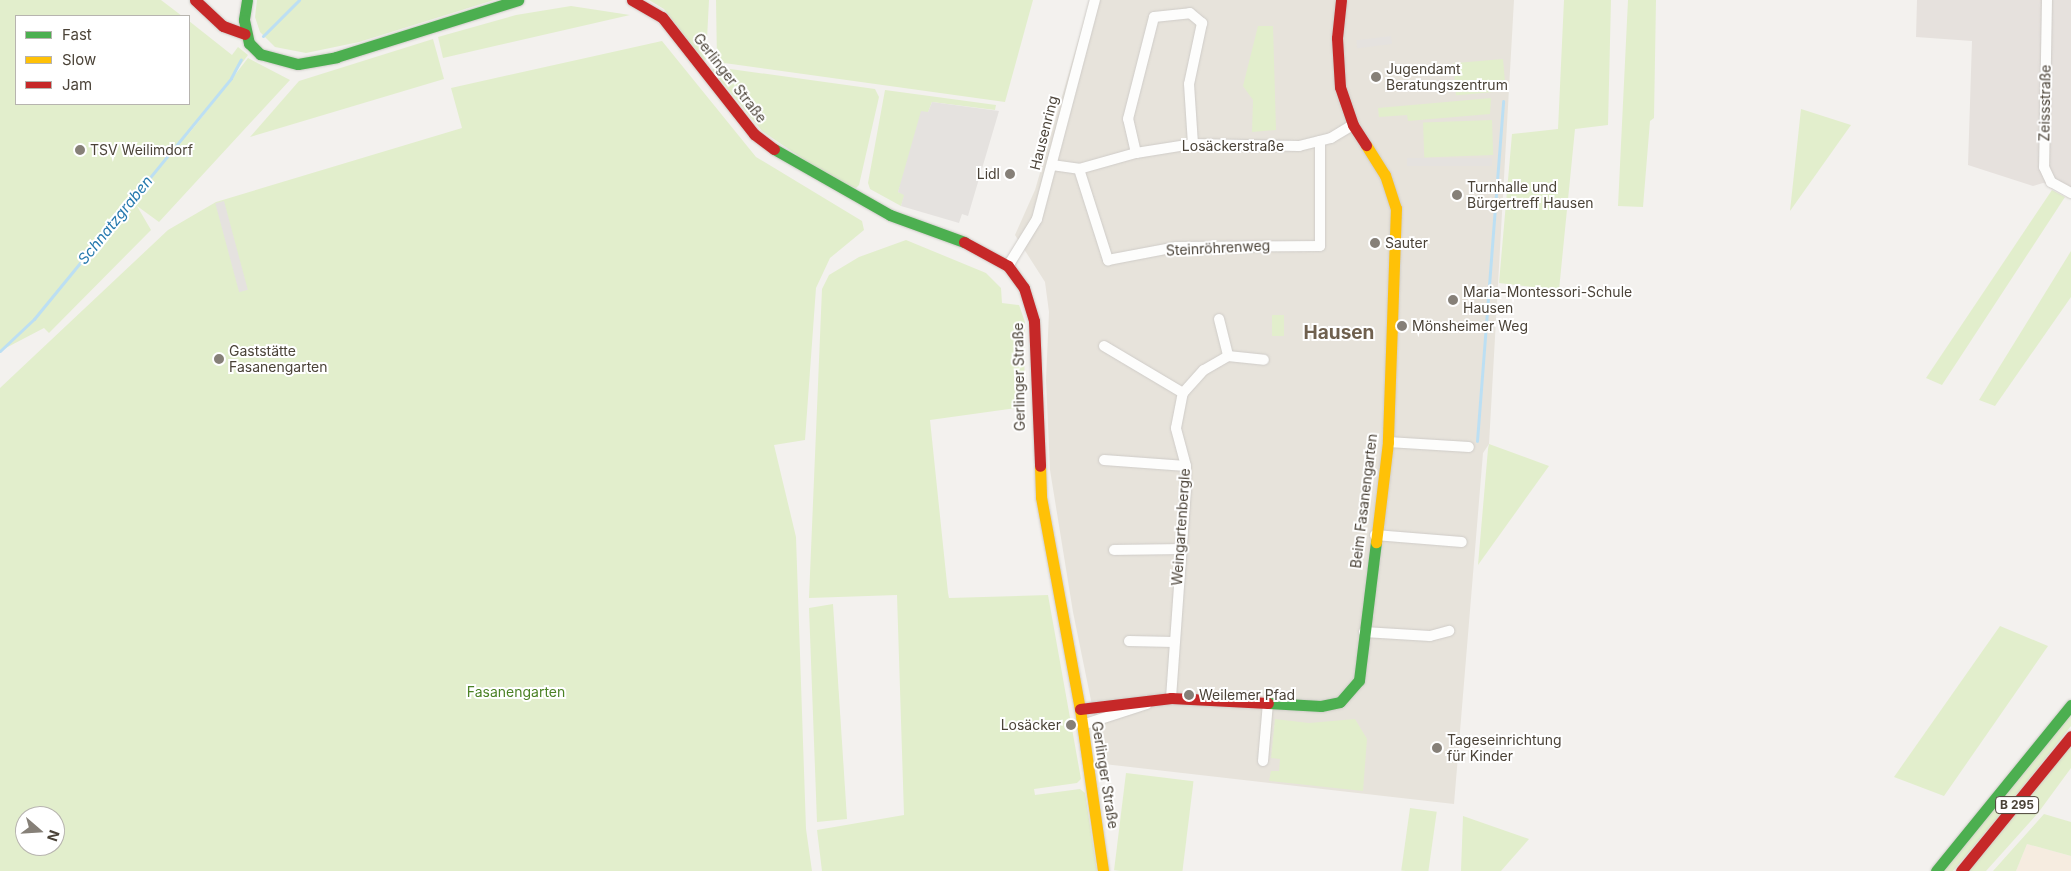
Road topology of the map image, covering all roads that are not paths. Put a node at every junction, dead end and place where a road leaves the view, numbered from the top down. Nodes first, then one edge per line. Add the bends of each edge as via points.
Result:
1 (195, 0) edge
2 (247, 0) edge
3 (518, 0) edge
4 (632, 0) edge
5 (1095, 0) edge
6 (1341, 0) edge
7 (2047, 0) edge
8 (245, 34) junction
9 (1353, 125) junction
10 (1320, 141) junction
11 (1193, 144) junction
12 (1136, 153) junction
13 (1052, 165) junction
14 (1078, 169) junction
15 (2071, 193) edge
16 (1008, 266) junction
17 (1219, 319) dead end
18 (1104, 346) dead end
19 (1228, 356) junction
20 (1264, 360) dead end
21 (1183, 393) junction
22 (1388, 442) junction
23 (1469, 447) dead end
24 (1104, 460) dead end
25 (1186, 466) junction
26 (1375, 535) junction
27 (1462, 542) dead end
28 (1180, 549) junction
29 (1114, 550) dead end
30 (1449, 631) dead end
31 (1364, 632) junction
32 (1129, 642) dead end
33 (1174, 642) junction
34 (1165, 699) junction
35 (1268, 703) junction
36 (2071, 705) edge
37 (1080, 709) junction
38 (1082, 726) junction
39 (2071, 736) edge
40 (1263, 761) dead end
41 (1103, 871) edge
42 (1936, 871) edge
43 (1961, 871) edge

1 - 8 main road via 223,26
2 - 8 main road
3 - 8 main road via 336,57 298,64 260,54
4 - 16 main road, Gerlinger Straße via 662,17 754,134 789,161 859,200 936,234 983,249
5 - 13 street, Hausenring
6 - 9 main road via 1337,38 1340,87
7 - 15 street, Zeissstraße via 2044,166 2051,182
9 - 10 street, Losäckerstraße
9 - 22 main road, Beim Fasanengarten via 1385,175 1396,208
10 - 11 street, Losäckerstraße via 1299,146
10 - 14 street, Steinröhrenweg via 1320,246 1176,247 1108,260
11 - 12 street, Losäckerstraße
11 - 12 street via 1189,84 1202,23 1190,13 1154,17 1128,119
12 - 14 street, Losäckerstraße
13 - 14 street, Losäckerstraße
13 - 16 street, Hausenring via 1037,219
16 - 37 main road, Gerlinger Straße via 1024,288 1034,321 1040,497
17 - 19 street
18 - 21 street
19 - 20 street
19 - 21 street via 1204,370
21 - 25 street, Weingartenbergle via 1176,428
22 - 23 street
22 - 26 main road, Beim Fasanengarten
24 - 25 street
25 - 28 street, Weingartenbergle
26 - 27 street
26 - 31 main road, Beim Fasanengarten
28 - 29 street
28 - 33 street, Weingartenbergle
30 - 31 street via 1430,636
31 - 35 main road, Beim Fasanengarten via 1359,680 1345,699 1321,706
32 - 33 street via 1142,638
33 - 34 street, Weingartenbergle
34 - 35 main road, Beim Fasanengarten
34 - 37 main road, Beim Fasanengarten
34 - 38 street, Beim Fasanengarten
35 - 40 street
36 - 42 main road, B 295
37 - 38 main road, Gerlinger Straße
38 - 41 main road, Gerlinger Straße
39 - 43 main road, B 295

